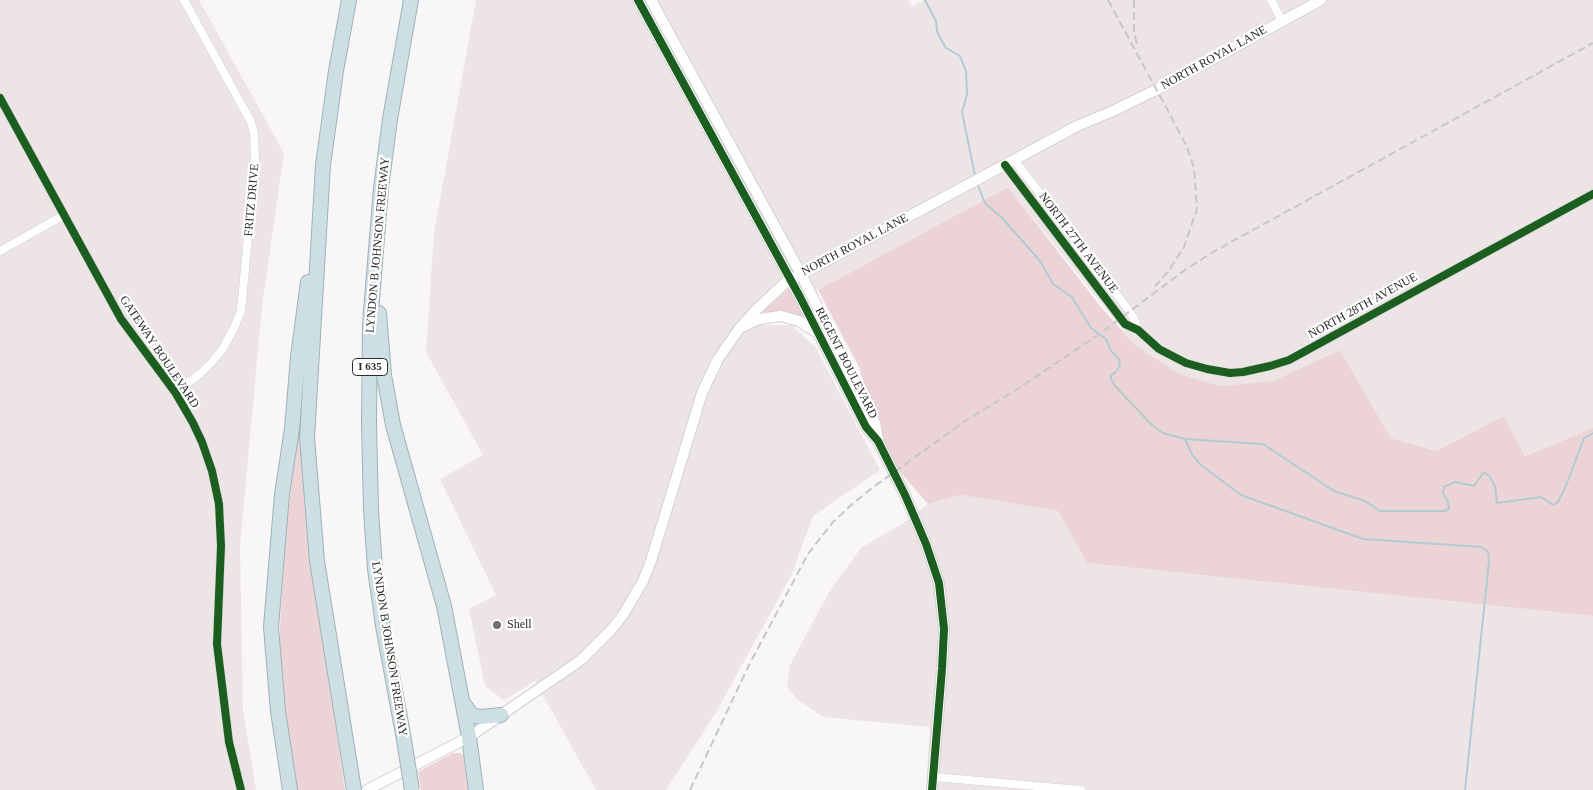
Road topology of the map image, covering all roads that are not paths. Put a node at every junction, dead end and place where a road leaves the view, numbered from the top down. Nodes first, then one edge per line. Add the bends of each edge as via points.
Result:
1 (184, 0) edge
2 (349, 0) edge
3 (411, 0) edge
4 (638, 0) edge
5 (651, 0) edge
6 (1271, 0) edge
7 (1321, 0) edge
8 (1282, 21) junction
9 (0, 98) edge
10 (1009, 163) junction
11 (324, 165) junction
12 (381, 188) junction
13 (1593, 194) edge
14 (64, 216) junction
15 (0, 251) edge
16 (1100, 271) junction
17 (801, 274) junction
18 (1091, 278) junction
19 (790, 280) junction
20 (739, 329) junction
21 (1138, 330) junction
22 (818, 333) junction
23 (175, 392) junction
24 (878, 441) junction
25 (462, 699) junction
26 (501, 715) junction
27 (469, 737) junction
28 (934, 777) junction
29 (241, 790) edge
30 (290, 790) edge
31 (354, 790) edge
32 (367, 790) edge
33 (412, 790) edge
34 (476, 790) edge
35 (932, 790) edge
36 (1081, 790) edge

1 - 23 street, FRITZ DRIVE via 251,122 256,163 240,311 222,350 200,374
2 - 11 highway
3 - 12 highway, LYNDON B JOHNSON FREEWAY / I 635
4 - 19 main road, REGENT BOULEVARD
5 - 17 main road, REGENT BOULEVARD
6 - 8 street
7 - 8 main road, NORTH ROYAL LANE
8 - 10 main road, NORTH ROYAL LANE via 1156,90
9 - 14 street, GATEWAY BOULEVARD
10 - 16 street, NORTH 27TH AVENUE
10 - 17 main road, NORTH ROYAL LANE
10 - 18 street, NORTH 27TH AVENUE
11 - 30 highway via 281,500 272,608 278,711
11 - 31 highway via 308,448 317,560
12 - 25 highway via 379,313 384,375 397,444 444,606
12 - 33 highway, LYNDON B JOHNSON FREEWAY / I 635, bridge via 370,324 371,510 375,568
13 - 21 street, NORTH 28TH AVENUE via 1288,360 1270,366 1230,373 1200,367 1159,349
14 - 15 street
14 - 23 street, GATEWAY BOULEVARD via 121,320
16 - 18 street
16 - 21 street, NORTH 27TH AVENUE via 1134,318
17 - 19 main road, NORTH ROYAL LANE
17 - 24 main road, REGENT BOULEVARD via 875,423
18 - 21 street, NORTH 27TH AVENUE via 1126,324
19 - 20 main road, NORTH ROYAL LANE via 761,304
19 - 22 main road, REGENT BOULEVARD
20 - 22 main road via 759,319 781,316 799,321
20 - 26 main road, NORTH ROYAL LANE via 718,359 704,388 661,532 643,580 623,615 581,660
22 - 24 main road, REGENT BOULEVARD via 866,427
23 - 29 street, GATEWAY BOULEVARD via 202,442 219,504 218,644 229,742
24 - 28 main road, REGENT BOULEVARD via 906,495 939,583 944,629
25 - 26 highway via 472,714 480,717
25 - 27 highway
26 - 27 main road, NORTH ROYAL LANE
27 - 32 main road, NORTH ROYAL LANE
27 - 34 highway
28 - 35 main road, REGENT BOULEVARD
28 - 36 street

